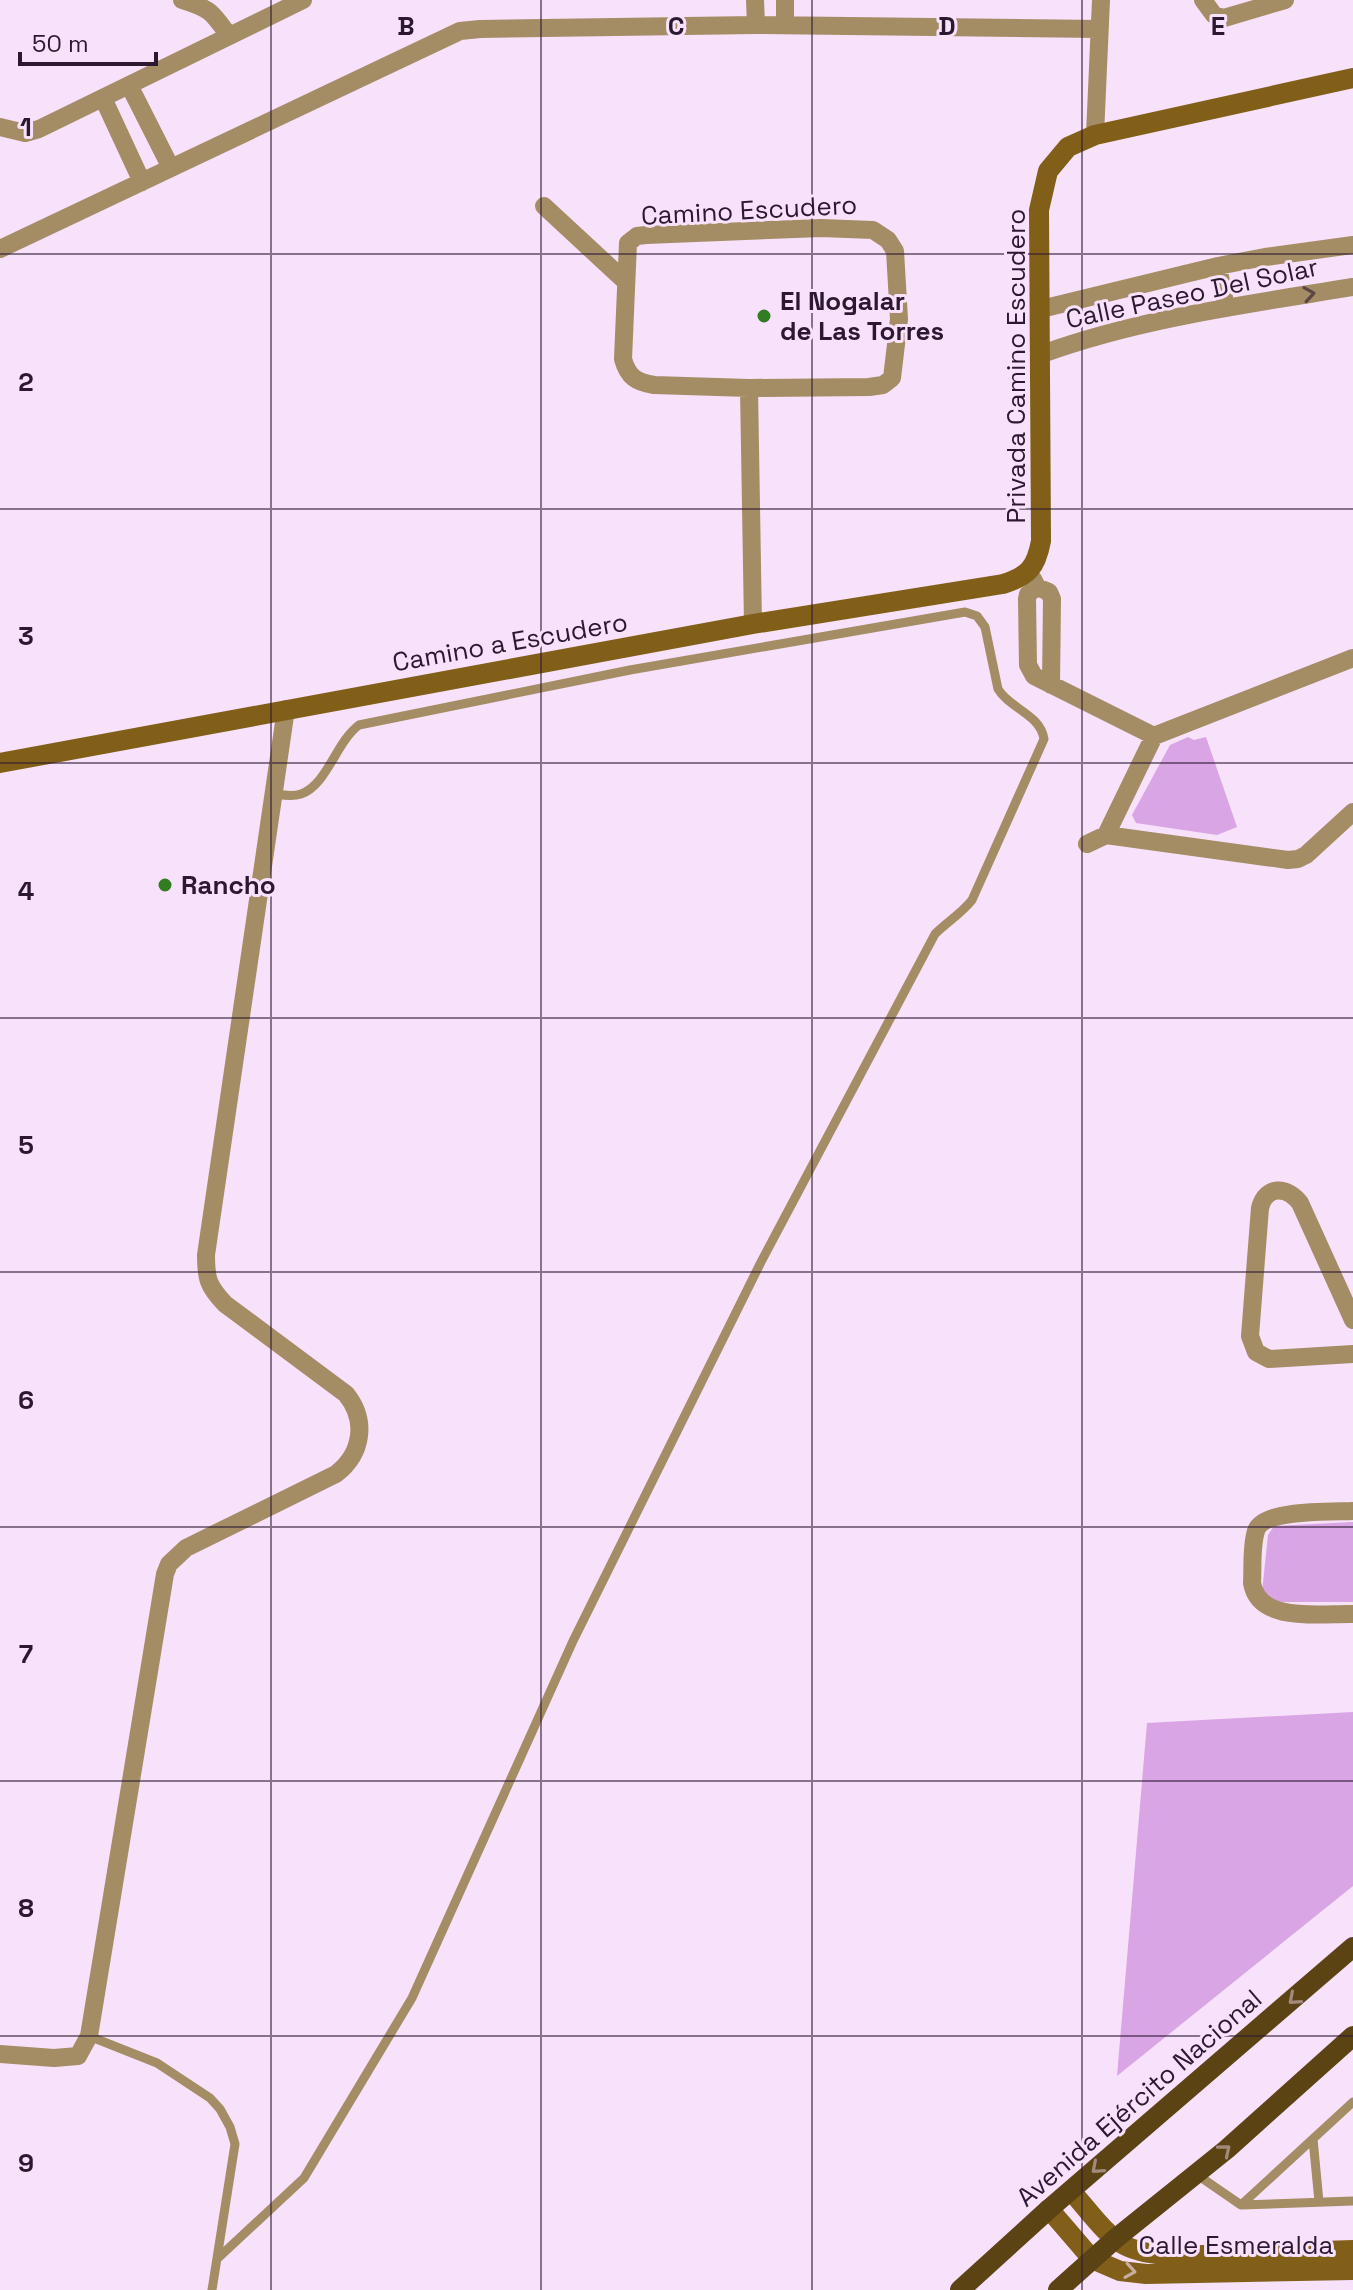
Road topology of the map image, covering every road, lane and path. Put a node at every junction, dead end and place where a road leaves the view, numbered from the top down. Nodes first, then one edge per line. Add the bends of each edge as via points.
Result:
1 (182, 0) edge
2 (303, 0) edge
3 (755, 0) edge
4 (785, 0) edge
5 (1101, 0) edge
6 (1203, 0) edge
7 (1285, 0) edge
8 (756, 25) junction
9 (785, 25) junction
10 (1099, 29) junction
11 (229, 36) junction
12 (1353, 78) edge
13 (129, 85) junction
14 (103, 98) junction
15 (0, 127) edge
16 (1095, 135) junction
17 (171, 168) junction
18 (142, 182) junction
19 (544, 206) dead end
20 (1353, 245) edge
21 (0, 249) edge
22 (1218, 266) junction
23 (626, 282) junction
24 (1353, 287) edge
25 (1226, 308) junction
26 (1041, 309) junction
27 (1042, 354) junction
28 (749, 388) junction
29 (1033, 580) junction
30 (753, 624) junction
31 (1353, 658) edge
32 (286, 709) junction
33 (1154, 736) junction
34 (0, 763) edge
35 (274, 794) junction
36 (1353, 812) edge
37 (1106, 835) junction
38 (1087, 844) dead end
39 (1353, 1320) edge
40 (1353, 1354) edge
41 (1353, 1511) edge
42 (1353, 1614) edge
43 (1353, 1947) edge
44 (89, 2036) junction
45 (1353, 2036) edge
46 (0, 2054) edge
47 (1353, 2102) edge
48 (1313, 2139) junction
49 (1196, 2174) junction
50 (1071, 2191) junction
51 (1353, 2201) edge
52 (1319, 2202) junction
53 (1241, 2205) junction
54 (1049, 2209) junction
55 (1115, 2239) junction
56 (1353, 2250) edge
57 (217, 2259) junction
58 (1092, 2259) junction
59 (1353, 2270) edge
60 (212, 2290) edge
61 (960, 2290) edge
62 (1058, 2290) edge

1 - 11 street via 205,7
2 - 11 street
3 - 8 street
4 - 9 street
5 - 10 street
6 - 7 street via 1214,15 1224,18
8 - 9 street
8 - 17 street via 460,31
9 - 10 street
10 - 16 street
11 - 13 street
12 - 16 street, Privada Camino Escudero
13 - 14 street
13 - 17 street
14 - 15 street via 25,133
14 - 18 street
16 - 26 street, Privada Camino Escudero via 1068,147 1048,171 1039,210
17 - 18 street
18 - 21 street
19 - 23 street
20 - 22 street, Calle Paseo Del Solar
22 - 25 street
22 - 26 street, Calle Paseo Del Solar
23 - 28 street, Camino Escudero via 623,359 630,376 654,385
23 - 28 street, Camino Escudero via 628,243 637,236 821,228 873,230 888,240 895,251 899,319 892,378 869,387
25 -> 24 street, Calle Paseo Del Solar
25 - 27 street, Calle Paseo Del Solar via 1082,339
26 - 27 street, Privada Camino Escudero
27 - 29 street, Privada Camino Escudero via 1041,541
28 - 30 street
29 - 30 street, Camino a Escudero
29 - 33 street via 1052,599 1051,685
30 - 32 street, Camino a Escudero
31 - 33 street
32 - 34 street, Camino a Escudero
32 - 35 street
33 - 37 street
35 - 44 street via 206,1274 225,1304 346,1394 360,1421 356,1451 336,1474 186,1548 169,1564
35 - 57 lane via 295,796 313,787 359,725 630,670 965,612 985,627 998,689 1037,722 1044,739 972,900 935,934 761,1262 573,1641 412,1998 304,2178
36 - 37 street via 1306,855 1288,860
37 - 38 street
39 - 40 street via 1300,1203 1287,1192 1273,1190 1260,1208 1250,1336 1256,1352 1269,1359
41 - 42 street via 1265,1520 1256,1531 1252,1583 1261,1601 1283,1613
43 -> 50 main road, Avenida Ejército Nacional
44 - 46 street via 78,2056
44 - 57 lane via 157,2063 220,2109 235,2144
49 -> 45 main road
47 - 48 lane
48 - 52 lane
48 - 53 lane
49 - 53 lane
49 - 55 main road
50 - 54 main road, Avenida Ejército Nacional
50 - 55 street, Calle Esmeralda
51 - 52 lane
52 - 53 lane
54 - 58 street
54 - 61 main road, Avenida Ejército Nacional
55 - 56 street, Calle Esmeralda via 1146,2253 1173,2256
55 - 58 main road
57 - 60 lane
58 -> 59 street, Calle Esmeralda via 1120,2271 1146,2274
58 - 62 main road

